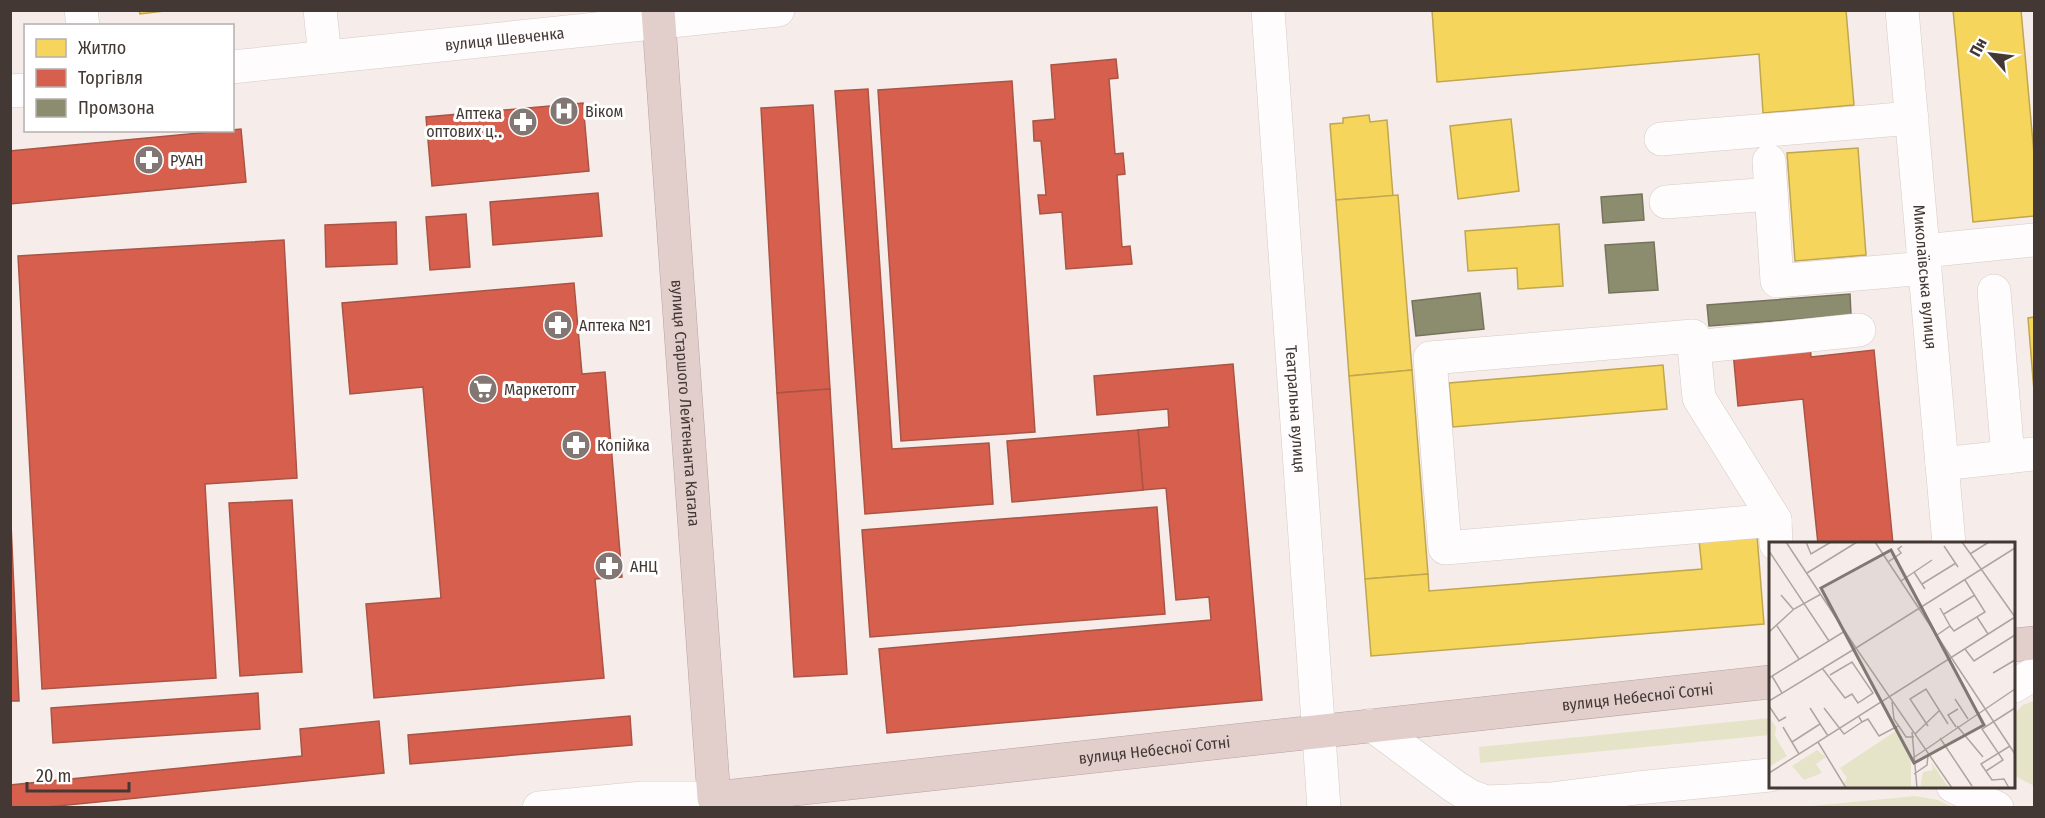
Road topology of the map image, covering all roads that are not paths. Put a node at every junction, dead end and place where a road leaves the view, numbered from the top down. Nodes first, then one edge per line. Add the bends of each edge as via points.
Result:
1 (320, 10) edge
2 (778, 10) edge
3 (1268, 10) edge
4 (1902, 10) edge
5 (659, 16) edge
6 (325, 57) junction
7 (234, 67) edge
8 (1912, 118) junction
9 (1661, 139) dead end
10 (1768, 161) dead end
11 (1771, 194) junction
12 (1666, 202) dead end
13 (2034, 240) edge
14 (1924, 260) junction
15 (1994, 291) dead end
16 (1859, 330) dead end
17 (1694, 347) junction
18 (2021, 456) edge
19 (1942, 464) junction
20 (1775, 532) edge
21 (1949, 542) edge
22 (2034, 643) edge
23 (2015, 647) edge
24 (2015, 648) edge
25 (2034, 657) edge
26 (2034, 674) edge
27 (1755, 684) edge
28 (2015, 685) edge
29 (1769, 699) edge
30 (1372, 725) junction
31 (1319, 730) junction
32 (1769, 775) edge
33 (1959, 788) edge
34 (714, 798) junction
35 (1638, 798) edge
36 (1993, 800) edge
37 (539, 807) edge
38 (1324, 807) edge

1 - 6 street
2 - 5 street, вулиця Шевченка
3 - 31 street, Театральна вулиця
4 - 8 street, Миколаївська вулиця
5 - 6 street, вулиця Шевченка
5 - 34 highway, вулиця Старшого Лейтенанта Кагала
6 - 7 street, вулиця Шевченка
8 - 9 street
8 - 14 street, Миколаївська вулиця
10 - 11 street
11 - 12 street
11 - 14 street via 1777,281
13 - 14 street
14 - 19 street, Миколаївська вулиця
15 - 18 street
16 - 17 street
17 - 20 street via 1699,398
17 - 20 street via 1693,336 1430,358 1445,548
18 - 19 street
19 - 21 street, Миколаївська вулиця
22 - 23 highway
24 - 25 street
26 - 28 street
27 - 29 street
27 - 30 highway, вулиця Небесної Сотні
30 - 31 highway, вулиця Небесної Сотні
30 - 35 street via 1454,786 1486,802
31 - 34 highway, вулиця Небесної Сотні
31 - 38 street, Театральна вулиця
32 - 35 street
33 - 36 street
34 - 37 street, вулиця Небесної Сотні via 643,798

